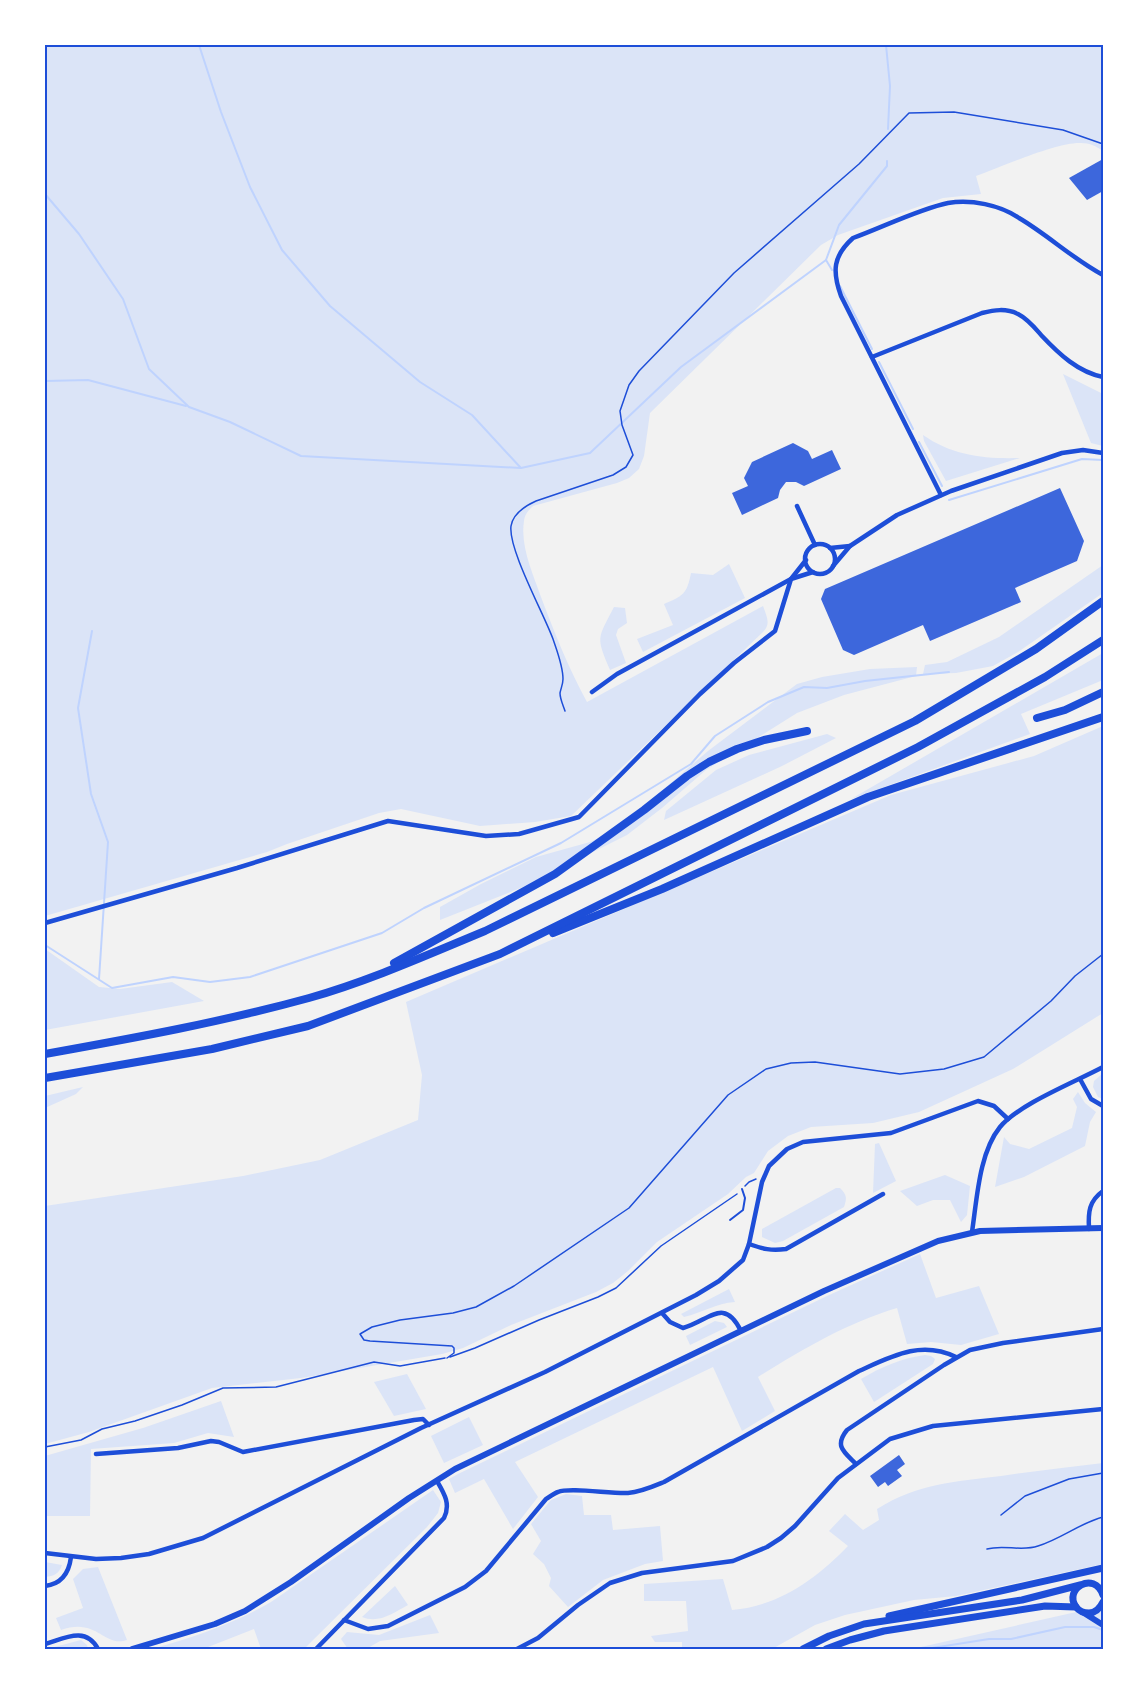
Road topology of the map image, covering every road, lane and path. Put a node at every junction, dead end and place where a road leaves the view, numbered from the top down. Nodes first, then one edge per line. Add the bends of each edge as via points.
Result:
1 (1103, 144) edge
2 (1103, 275) edge
3 (872, 357) junction
4 (1103, 377) edge
5 (1103, 453) edge
6 (941, 495) junction
7 (797, 506) dead end
8 (815, 545) junction
9 (850, 546) junction
10 (830, 548) junction
11 (806, 560) junction
12 (833, 566) junction
13 (813, 572) junction
14 (791, 579) junction
15 (1103, 601) edge
16 (1103, 640) edge
17 (592, 692) dead end
18 (1103, 692) edge
19 (565, 711) dead end
20 (1103, 717) edge
21 (1037, 718) dead end
22 (807, 731) dead end
23 (45, 923) edge
24 (500, 954) junction
25 (1103, 954) edge
26 (373, 976) junction
27 (45, 1054) edge
28 (1103, 1067) edge
29 (45, 1078) edge
30 (1080, 1079) junction
31 (1103, 1106) edge
32 (1008, 1119) junction
33 (762, 1182) junction
34 (742, 1189) junction
35 (1103, 1191) edge
36 (883, 1194) dead end
37 (730, 1220) dead end
38 (1103, 1228) edge
39 (1089, 1229) junction
40 (972, 1232) junction
41 (749, 1244) junction
42 (662, 1313) junction
43 (1103, 1329) edge
44 (741, 1331) junction
45 (956, 1357) junction
46 (447, 1358) junction
47 (1103, 1409) edge
48 (429, 1425) junction
49 (45, 1447) edge
50 (96, 1454) dead end
51 (856, 1464) junction
52 (1103, 1473) edge
53 (437, 1480) junction
54 (1000, 1515) dead end
55 (1103, 1517) edge
56 (987, 1549) dead end
57 (45, 1553) edge
58 (71, 1557) junction
59 (1103, 1568) edge
60 (1099, 1584) edge
61 (1080, 1585) junction
62 (45, 1586) edge
63 (1103, 1595) edge
64 (1103, 1606) edge
65 (1076, 1607) junction
66 (1084, 1613) junction
67 (344, 1620) junction
68 (864, 1624) junction
69 (1103, 1625) edge
70 (45, 1644) edge
71 (98, 1649) edge
72 (132, 1649) edge
73 (316, 1649) edge
74 (517, 1649) edge
75 (803, 1649) edge
76 (826, 1649) edge

1 - 19 path via 1063,130 954,112 909,113 859,164 734,273 652,356 629,386 620,411 633,455 626,467 524,507 511,526 517,555 561,663 560,694
2 - 3 street via 1004,210 969,202 933,208 853,238 837,258 836,282
3 - 4 street via 982,313 1008,310 1028,320 1076,366
3 - 6 street
5 - 6 street via 1062,453
6 - 9 street via 897,515
7 - 8 street
8 - 10 street
8 - 11 street via 808,550
9 - 10 street
9 - 12 street
10 - 12 street via 835,556
11 - 13 street
11 - 14 street
12 - 13 street via 823,573
13 - 14 street
14 - 17 street
14 - 23 street via 775,631 700,694 579,817 519,834 486,836 388,822
15 - 26 highway via 1036,649 915,721 516,917
16 - 24 highway via 918,747
18 - 21 highway
20 - 24 highway via 868,797 662,889
22 - 26 highway via 764,740 710,762 555,874
24 - 29 highway via 308,1026 212,1049
25 - 46 path via 984,1057 944,1069 900,1074 815,1062 766,1069 728,1095 629,1208 514,1286 476,1307 400,1320 360,1334 370,1341 452,1346 454,1353
26 - 27 highway via 253,1013
28 - 30 street
30 - 31 street via 1091,1099
30 - 32 street
32 - 33 street via 994,1106 978,1101 891,1133 803,1142 776,1157
32 - 40 street via 999,1128 983,1167
33 - 34 path via 755,1179
33 - 41 street
34 - 37 lane via 743,1210
34 - 46 path via 661,1246 616,1288
35 - 39 street via 1090,1206
36 - 41 street via 786,1249 773,1251
38 - 39 street
39 - 40 street
40 - 44 street via 912,1251
41 - 42 street via 743,1260 733,1270
42 - 44 street via 683,1328 724,1312 732,1316
42 - 48 street
43 - 45 street via 984,1346
44 - 53 street
45 - 51 street via 847,1430 841,1444
45 - 67 street via 929,1348 888,1358 648,1489 630,1493 556,1492 486,1571 465,1587 388,1626 368,1629
46 - 49 path via 400,1366 374,1362 276,1387 223,1388 182,1406 102,1429 81,1440
47 - 51 street via 933,1426 890,1439
48 - 50 street via 423,1419 414,1420 243,1452 211,1440 178,1448
48 - 58 street via 202,1538 149,1554
51 - 74 street via 788,1532 767,1547 733,1561 642,1573 610,1583 538,1638
52 - 54 path via 1069,1479 1025,1496
53 - 67 street via 448,1503 444,1518
53 - 72 street via 245,1611
55 - 56 path via 1037,1547
57 - 58 street
58 - 62 street via 67,1574 59,1582
59 - 68 main road
60 - 61 main road
60 - 63 main road
61 - 65 main road via 1074,1593
61 - 68 main road via 1022,1600
64 - 66 main road
65 - 66 main road
65 - 76 main road via 1045,1606 884,1632
66 - 69 street
67 - 73 street
68 - 75 main road
70 - 71 street via 84,1635

